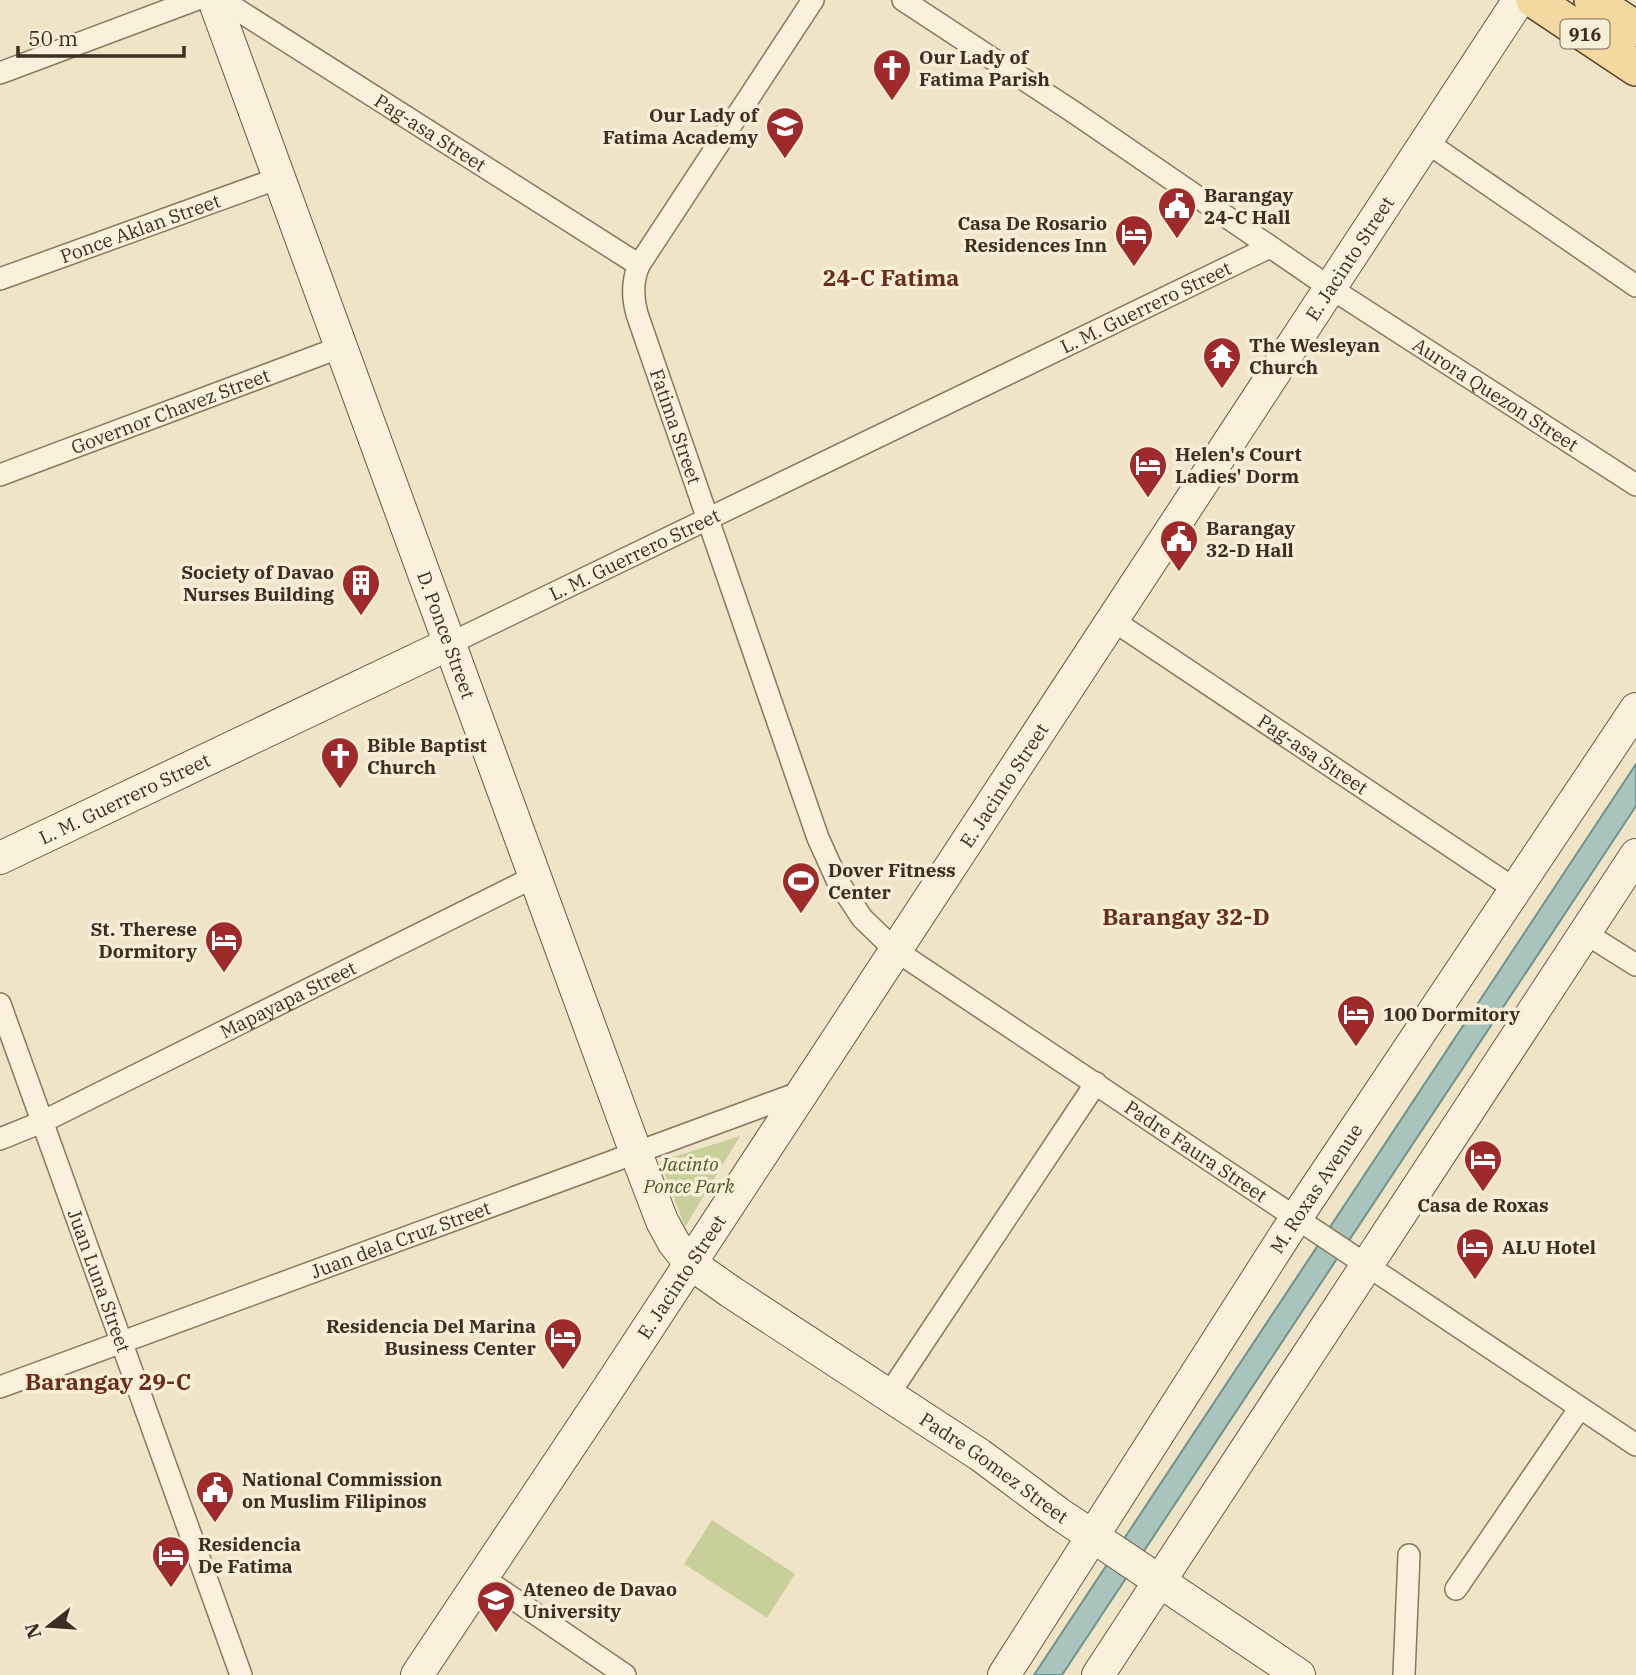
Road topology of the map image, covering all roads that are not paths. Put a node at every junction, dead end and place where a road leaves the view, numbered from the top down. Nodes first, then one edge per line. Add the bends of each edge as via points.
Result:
1 (195, 0) edge
2 (214, 0) edge
3 (222, 0) edge
4 (813, 0) edge
5 (903, 0) edge
6 (1519, 0) edge
7 (1534, 0) edge
8 (1592, 0) edge
9 (1636, 29) edge
10 (1636, 68) edge
11 (0, 72) edge
12 (1425, 142) junction
13 (279, 178) junction
14 (1270, 247) junction
15 (639, 265) junction
16 (0, 279) edge
17 (1636, 286) edge
18 (1329, 287) junction
19 (341, 346) junction
20 (0, 475) edge
21 (1636, 485) edge
22 (708, 518) junction
23 (1111, 620) junction
24 (449, 644) junction
25 (1636, 709) edge
26 (1636, 855) edge
27 (0, 858) edge
28 (534, 877) junction
29 (1516, 890) junction
30 (1585, 933) junction
31 (895, 950) junction
32 (1636, 965) edge
33 (0, 1004) edge
34 (1096, 1083) junction
35 (801, 1092) junction
36 (42, 1122) junction
37 (0, 1139) edge
38 (636, 1153) junction
39 (1296, 1218) junction
40 (1355, 1258) junction
41 (690, 1263) junction
42 (121, 1341) junction
43 (0, 1387) edge
44 (889, 1394) junction
45 (1579, 1409) junction
46 (1636, 1445) edge
47 (1112, 1550) junction
48 (1409, 1555) dead end
49 (483, 1578) junction
50 (1160, 1581) junction
51 (1456, 1589) dead end
52 (241, 1675) edge
53 (417, 1675) edge
54 (625, 1675) edge
55 (1004, 1675) edge
56 (1098, 1675) edge
57 (1299, 1675) edge
58 (1404, 1675) edge

1 - 11 street
2 - 13 street, D. Ponce Street
3 - 15 street, Pag-asa Street
4 - 15 street, Fatima Street
5 - 14 street, Aurora Quezon Street
6 - 12 street, E. Jacinto Street
7 - 10 main road, 916
8 - 9 main road, 916
12 - 17 street
12 - 18 street, E. Jacinto Street
13 - 16 street, Ponce Aklan Street
13 - 19 street, D. Ponce Street
14 - 18 street, Aurora Quezon Street
14 - 22 street, L. M. Guerrero Street
15 - 22 street, Fatima Street via 633,289 637,314
18 - 21 street, Aurora Quezon Street
18 - 23 street, E. Jacinto Street
19 - 20 street, Governor Chavez Street
19 - 24 street, D. Ponce Street
22 - 24 street, L. M. Guerrero Street
22 - 31 street, Fatima Street via 818,838 837,880 862,918
23 - 29 street, Pag-asa Street
23 - 31 street, E. Jacinto Street
24 - 27 street, L. M. Guerrero Street
24 - 28 street, D. Ponce Street
25 - 29 street, M. Roxas Avenue
26 - 30 street
28 - 36 street, Mapayapa Street
28 - 38 street, D. Ponce Street
29 - 39 street, M. Roxas Avenue
30 - 32 street
30 - 40 street
31 - 34 street, Padre Faura Street
31 - 35 street, E. Jacinto Street
33 - 36 street, Juan Luna Street
34 - 39 street, Padre Faura Street
34 - 44 street
35 - 38 street, Juan dela Cruz Street
35 - 41 street, E. Jacinto Street
36 - 37 street, Mapayapa Street
36 - 42 street, Juan Luna Street
38 - 41 street, D. Ponce Street via 662,1221
38 - 42 street, Juan dela Cruz Street
39 - 40 street, Padre Faura Street
39 - 47 street, M. Roxas Avenue
40 - 45 street, Padre Faura Street
40 - 50 street
41 - 44 street, Padre Gomez Street
41 - 49 street, E. Jacinto Street
42 - 43 street, Juan dela Cruz Street
42 - 52 street, Juan Luna Street
44 - 47 street, Padre Gomez Street
45 - 46 street, Padre Faura Street
45 - 51 street
47 - 50 street, Padre Gomez Street
47 - 55 street, M. Roxas Avenue
48 - 58 street
49 - 53 street, E. Jacinto Street
49 - 54 street
50 - 56 street
50 - 57 street, Padre Gomez Street

